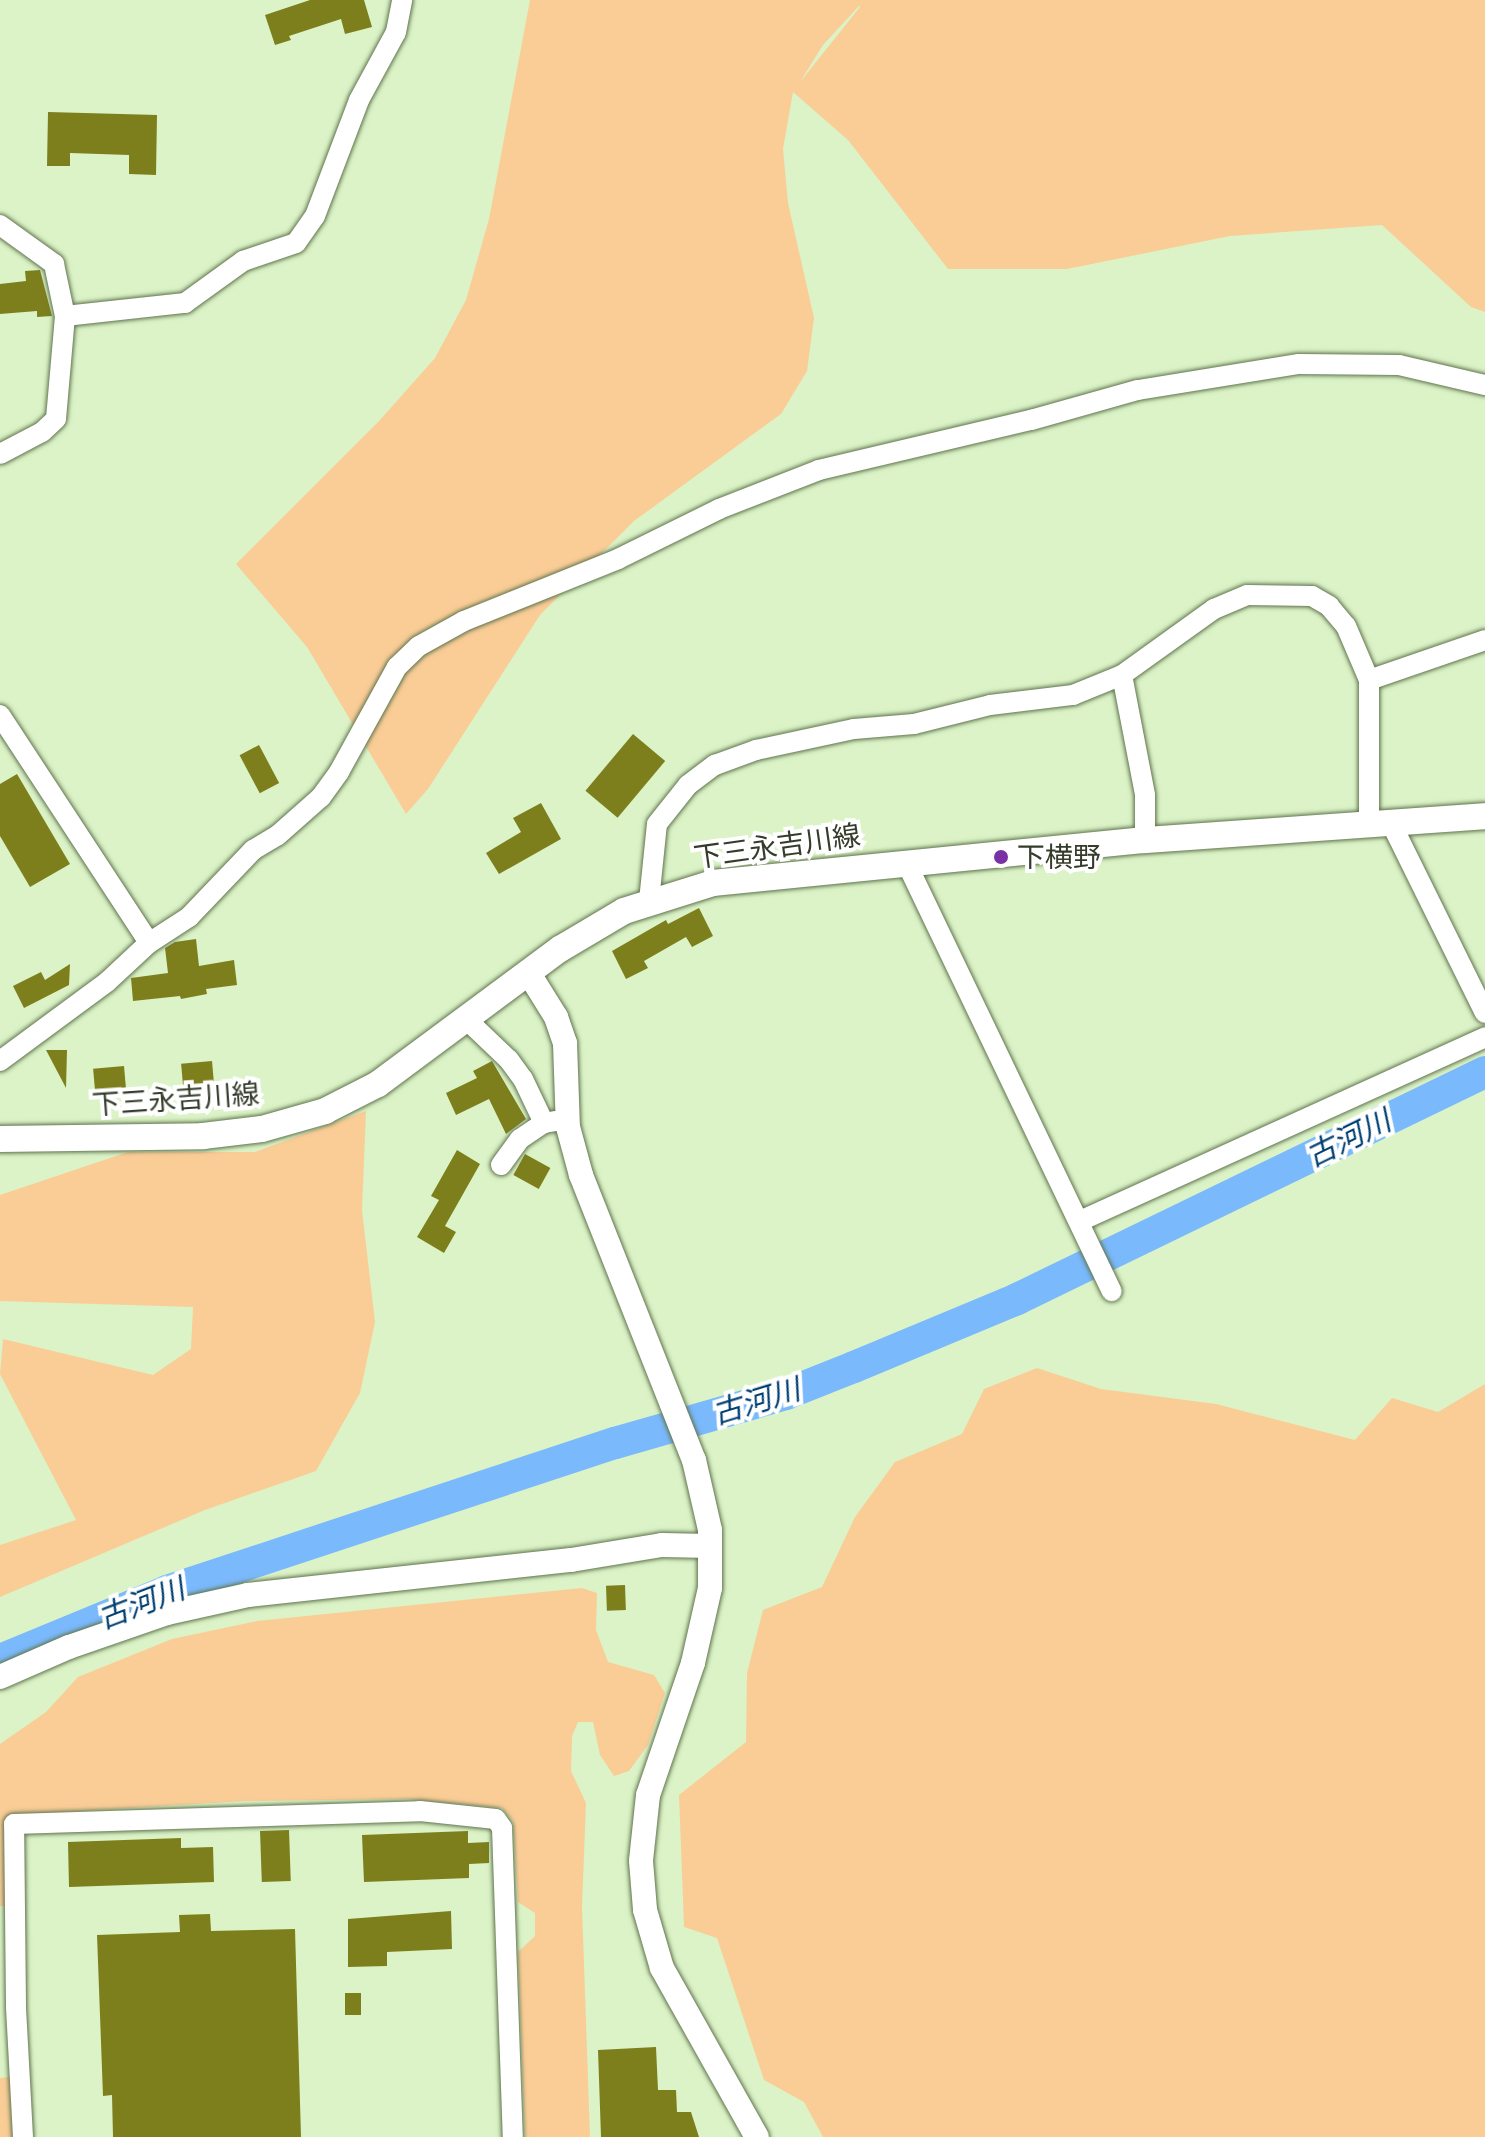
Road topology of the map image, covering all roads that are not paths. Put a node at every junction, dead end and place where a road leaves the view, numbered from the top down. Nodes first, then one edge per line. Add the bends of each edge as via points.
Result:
1 (402, 0) edge
2 (0, 225) edge
3 (65, 316) junction
4 (1485, 385) edge
5 (0, 454) edge
6 (1485, 640) edge
7 (1122, 675) junction
8 (1369, 680) junction
9 (0, 715) edge
10 (1485, 816) edge
11 (1380, 821) junction
12 (1145, 840) junction
13 (906, 862) junction
14 (649, 901) junction
15 (149, 943) junction
16 (528, 972) junction
17 (1485, 1013) edge
18 (466, 1019) junction
19 (1485, 1037) edge
20 (0, 1061) edge
21 (556, 1121) junction
22 (0, 1139) edge
23 (501, 1165) dead end
24 (1082, 1224) junction
25 (1112, 1291) dead end
26 (710, 1546) junction
27 (0, 1677) edge
28 (23, 2137) edge
29 (513, 2137) edge
30 (757, 2137) edge

1 - 3 street via 396,32 359,100 315,216 296,243 243,261 185,303
2 - 3 street via 54,264
3 - 5 street via 56,419
4 - 15 street via 1399,365 1299,364 1218,375 819,470 719,509 618,559 464,621 419,646 397,667 321,797 253,850 189,917
6 - 8 street
7 - 8 street via 1214,609 1247,595 1274,593 1312,596 1329,606 1346,626
7 - 12 street via 1145,795
7 - 14 street via 1073,695 990,705 914,724 854,729 756,750 715,765 688,785 657,824
8 - 11 street
9 - 15 street
10 - 11 main road, 下三永吉川線
11 - 12 main road, 下三永吉川線
11 - 17 street
12 - 13 main road, 下三永吉川線
13 - 14 main road, 下三永吉川線 via 713,883
13 - 24 street
14 - 16 main road, 下三永吉川線 via 624,911
15 - 20 street via 107,982
16 - 18 main road, 下三永吉川線
16 - 21 street via 556,1017 565,1043
18 - 21 street via 509,1060
18 - 22 main road, 下三永吉川線 via 378,1084 325,1111 262,1129 203,1136
19 - 24 street
21 - 23 street via 520,1139
21 - 26 street via 694,1460
24 - 25 street
26 - 27 street via 662,1545 248,1595 167,1613
26 - 30 street via 710,1588 693,1663 648,1795 641,1861 645,1910 662,1968
28 - 29 street via 14,1824 420,1811 496,1819 502,1828

